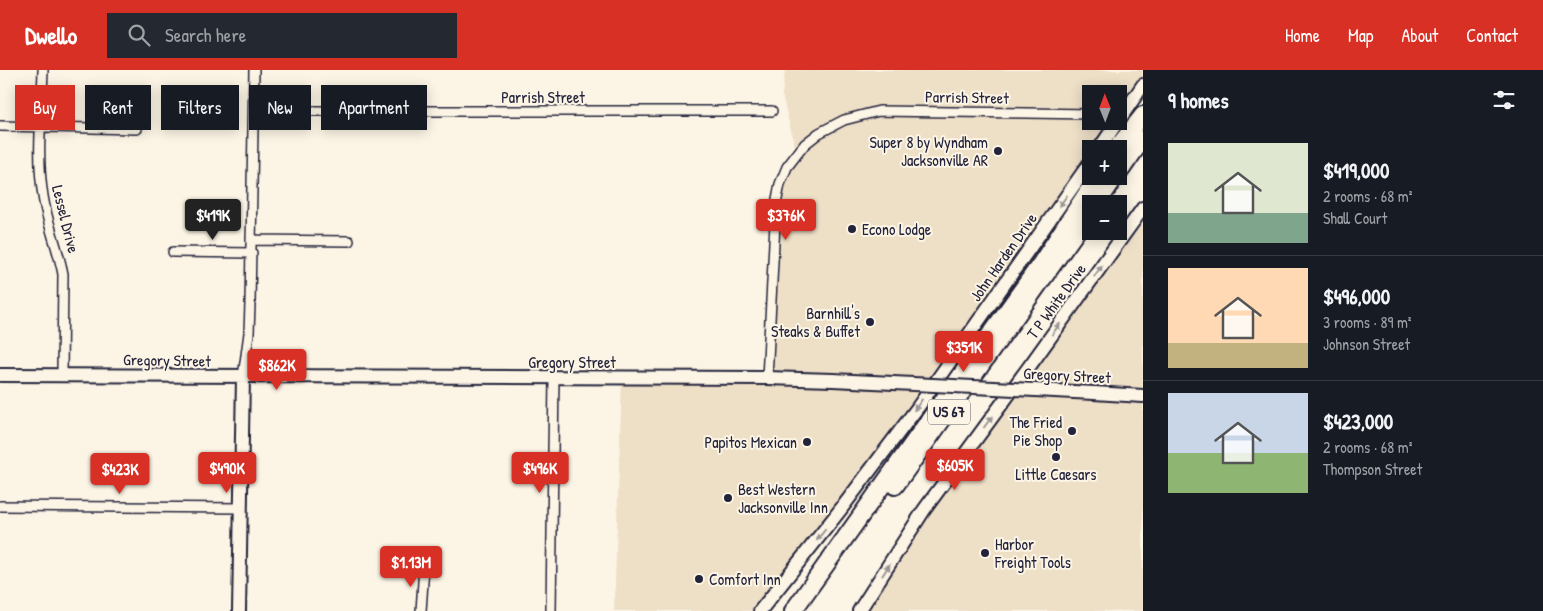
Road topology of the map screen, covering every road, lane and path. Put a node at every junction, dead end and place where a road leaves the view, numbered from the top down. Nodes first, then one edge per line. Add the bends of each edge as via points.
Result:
1 (43, 70) edge
2 (254, 70) edge
3 (42, 85) edge
4 (254, 85) edge
5 (1143, 85) edge
6 (1143, 105) edge
7 (1128, 107) edge
8 (311, 111) edge
9 (772, 111) dead end
10 (1082, 114) edge
11 (1143, 115) edge
12 (0, 126) edge
13 (15, 126) edge
14 (41, 130) edge
15 (254, 130) edge
16 (1143, 139) edge
17 (1122, 140) edge
18 (1123, 140) edge
19 (1127, 162) edge
20 (1082, 174) edge
21 (1092, 185) edge
22 (1143, 208) edge
23 (1082, 224) edge
24 (252, 240) junction
25 (349, 241) dead end
26 (173, 252) dead end
27 (252, 253) junction
28 (0, 375) edge
29 (62, 375) junction
30 (242, 377) junction
31 (554, 378) junction
32 (767, 378) junction
33 (1143, 396) edge
34 (0, 506) edge
35 (240, 508) junction
36 (424, 567) dead end
37 (239, 611) edge
38 (421, 611) edge
39 (551, 611) edge
40 (760, 611) edge
41 (793, 611) edge
42 (804, 611) edge
43 (860, 611) edge

1 - 3 street, Lessel Drive
2 - 4 street
5 - 7 street
6 - 17 highway
8 - 9 street, Parrish Street
10 - 32 street, Parrish Street via 879,111 844,120 805,144 787,167 776,204
11 - 18 highway
12 - 13 street
14 - 29 street, Lessel Drive via 43,197 63,274
15 - 24 street
16 - 19 highway
20 -> 40 street, John Harden Drive via 918,406
21 - 41 highway, US 67
43 -> 22 street, T P White Drive via 924,510
23 - 42 highway, US 67
24 - 25 street
24 - 27 street
26 - 27 street
27 - 30 street via 249,333
28 - 29 street, Gregory Street
29 - 30 street, Gregory Street
30 - 31 street, Gregory Street
30 - 35 street
31 - 32 street, Gregory Street
31 - 39 street
32 - 33 street, Gregory Street, bridge
34 - 35 street
35 - 37 street
36 - 38 street

